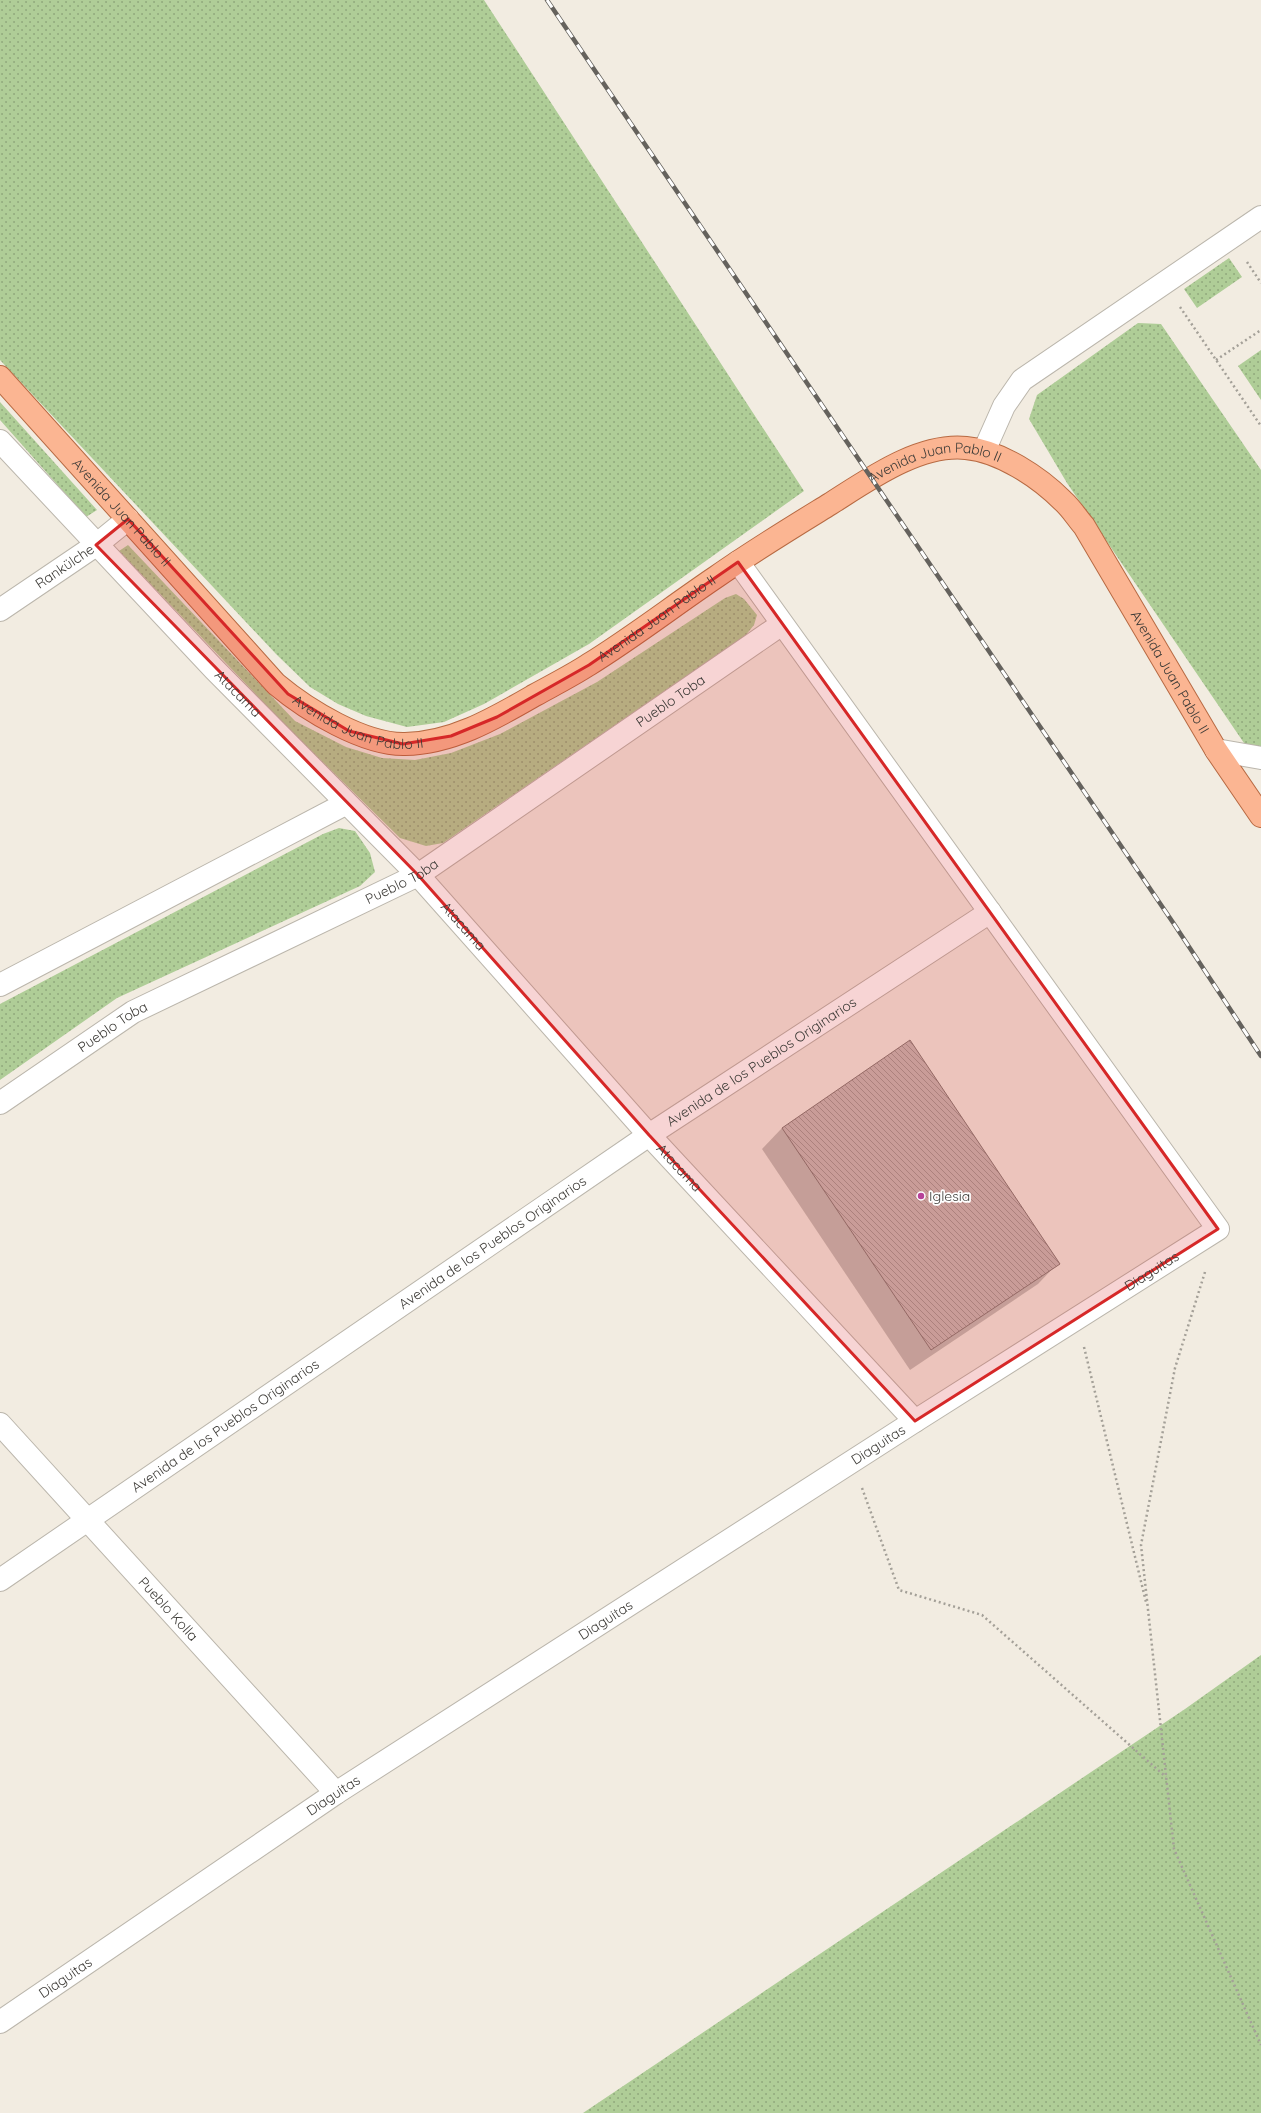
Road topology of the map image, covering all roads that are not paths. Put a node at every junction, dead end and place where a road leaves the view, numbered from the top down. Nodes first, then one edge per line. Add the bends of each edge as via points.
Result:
1 (1261, 217) edge
2 (0, 377) edge
3 (0, 441) edge
4 (984, 451) junction
5 (128, 519) junction
6 (96, 545) junction
7 (738, 562) junction
8 (0, 610) edge
9 (782, 624) junction
10 (1216, 750) junction
11 (1261, 758) edge
12 (345, 804) junction
13 (1261, 816) edge
14 (418, 875) junction
15 (990, 912) junction
16 (0, 985) edge
17 (0, 1103) edge
18 (649, 1135) junction
19 (916, 1421) junction
20 (0, 1424) edge
21 (87, 1519) junction
22 (0, 1580) edge
23 (336, 1793) junction
24 (0, 2022) edge

1 - 4 street via 1022,380 1004,406
2 - 5 main road, Avenida Juan Pablo II
3 - 6 street, Atacama
4 - 7 main road, Avenida Juan Pablo II via 964,448 934,449 900,464 872,477
4 - 10 main road, Avenida Juan Pablo II via 1007,460 1046,487 1064,501 1084,526
5 - 6 street, Rankülche
5 - 7 main road, Avenida Juan Pablo II via 250,656 288,694 349,731 372,739 403,744 451,736 497,717 589,665
6 - 8 street, Rankülche
6 - 12 street, Atacama
7 - 9 street
9 - 14 street, Pueblo Toba
9 - 15 street
10 - 11 street
10 - 13 main road, Avenida Juan Pablo II
12 - 14 street, Atacama
12 - 16 street
14 - 17 street, Pueblo Toba via 133,1012
14 - 18 street, Atacama
15 - 18 street, Avenida de los Pueblos Originarios
15 - 19 street, Diaguitas via 1218,1229
18 - 19 street, Atacama
18 - 21 street, Avenida de los Pueblos Originarios
19 - 23 street, Diaguitas
20 - 21 street, Pueblo Kolla
21 - 22 street, Avenida de los Pueblos Originarios
21 - 23 street, Pueblo Kolla
23 - 24 street, Diaguitas

